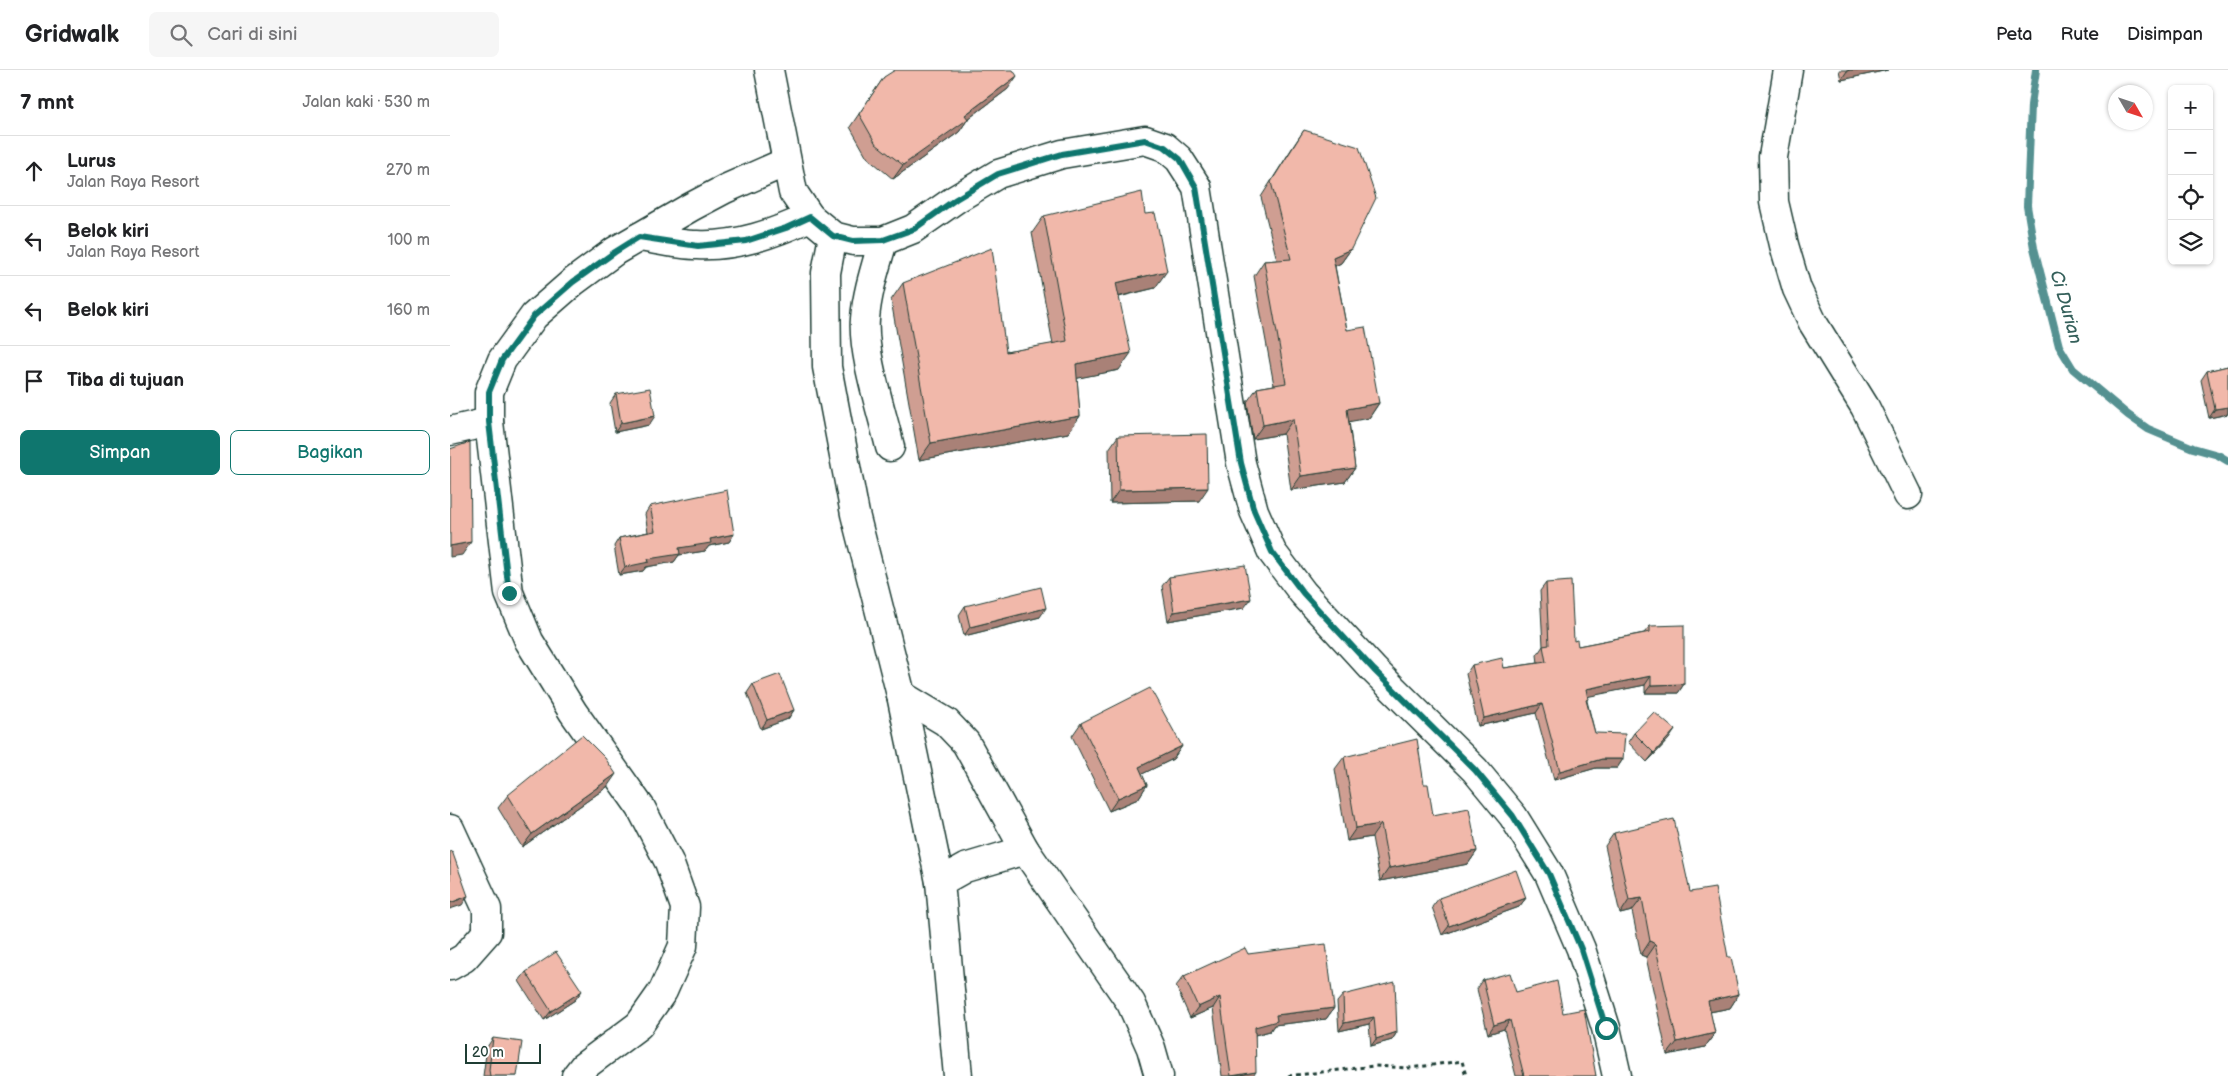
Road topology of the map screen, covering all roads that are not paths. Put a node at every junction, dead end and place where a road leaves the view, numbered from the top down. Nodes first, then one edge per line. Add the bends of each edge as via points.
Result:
1 (769, 70) edge
2 (1788, 70) edge
3 (786, 162) junction
4 (810, 217) junction
5 (833, 236) junction
6 (639, 237) junction
7 (883, 240) junction
8 (489, 422) junction
9 (450, 431) edge
10 (890, 447) dead end
11 (1908, 495) dead end
12 (901, 695) junction
13 (450, 829) edge
14 (1025, 850) junction
15 (940, 882) junction
16 (450, 966) edge
17 (576, 1076) edge
18 (958, 1076) edge
19 (1158, 1076) edge
20 (1617, 1076) edge

1 - 3 street
2 - 11 street via 1773,157 1774,202 1784,245 1797,289 1813,323 1865,407
3 - 4 street via 793,192
3 - 6 street via 725,189
4 - 5 street
4 - 6 street via 746,241 698,246
5 - 7 street via 853,241
5 - 12 street via 826,273 827,367 855,514
6 - 8 street via 573,282 534,316 502,360 489,392
7 - 10 street via 865,320 867,350
7 - 20 street via 914,229 998,174 1062,154 1145,140 1165,147 1180,159 1196,187 1241,463 1254,511 1272,552 1303,593 1374,670 1475,770 1513,816 1549,874 1581,949 1606,1028
8 - 9 street
8 - 17 street via 509,593 529,641 641,808 669,862 685,907 683,946 663,991 639,1025 583,1067
12 - 14 street via 946,722 966,743
12 - 15 street
13 - 16 street via 487,909 487,932 464,958
14 - 15 street via 966,868
14 - 19 street via 1131,1003 1151,1048
15 - 18 street

